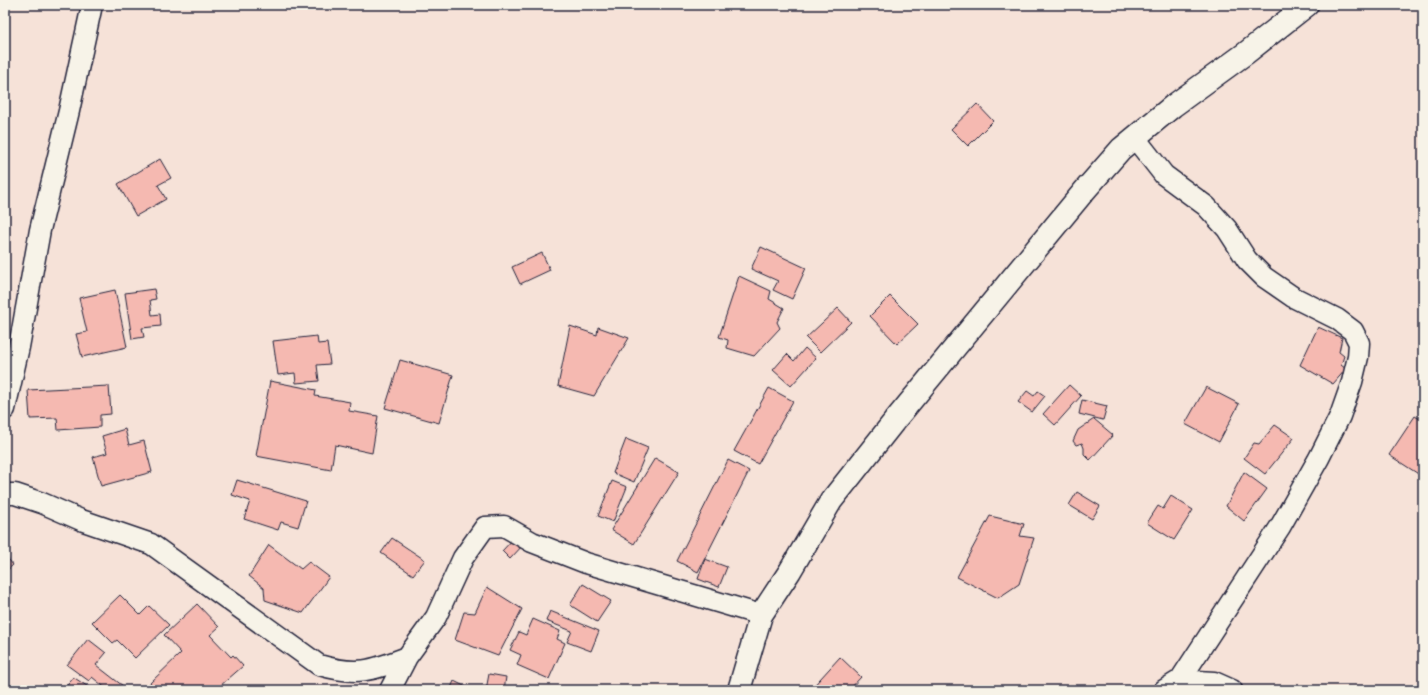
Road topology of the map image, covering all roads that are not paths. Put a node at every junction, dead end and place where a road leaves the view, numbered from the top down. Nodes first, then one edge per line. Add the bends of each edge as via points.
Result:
1 (92, 5) edge
2 (1307, 5) edge
3 (1135, 138) junction
4 (5, 409) edge
5 (5, 494) edge
6 (761, 614) junction
7 (407, 657) junction
8 (1172, 685) edge
9 (390, 690) edge
10 (739, 690) edge
11 (1232, 690) edge

1 - 4 street via 40,230 20,347
2 - 3 main road via 1173,106
3 - 6 main road via 1121,149 1085,190 831,501 790,571
3 - 8 street via 1164,175 1212,212 1227,229 1247,260 1264,277 1293,297 1337,319 1353,331 1359,343 1352,382 1340,416 1319,458 1280,527
5 - 7 street via 15,494 42,503 81,520 150,544 319,665 338,671 362,671
6 - 7 street via 586,563 532,542 504,526 485,527 463,558 436,617
6 - 10 main road
7 - 9 street
8 - 11 street via 1214,682

